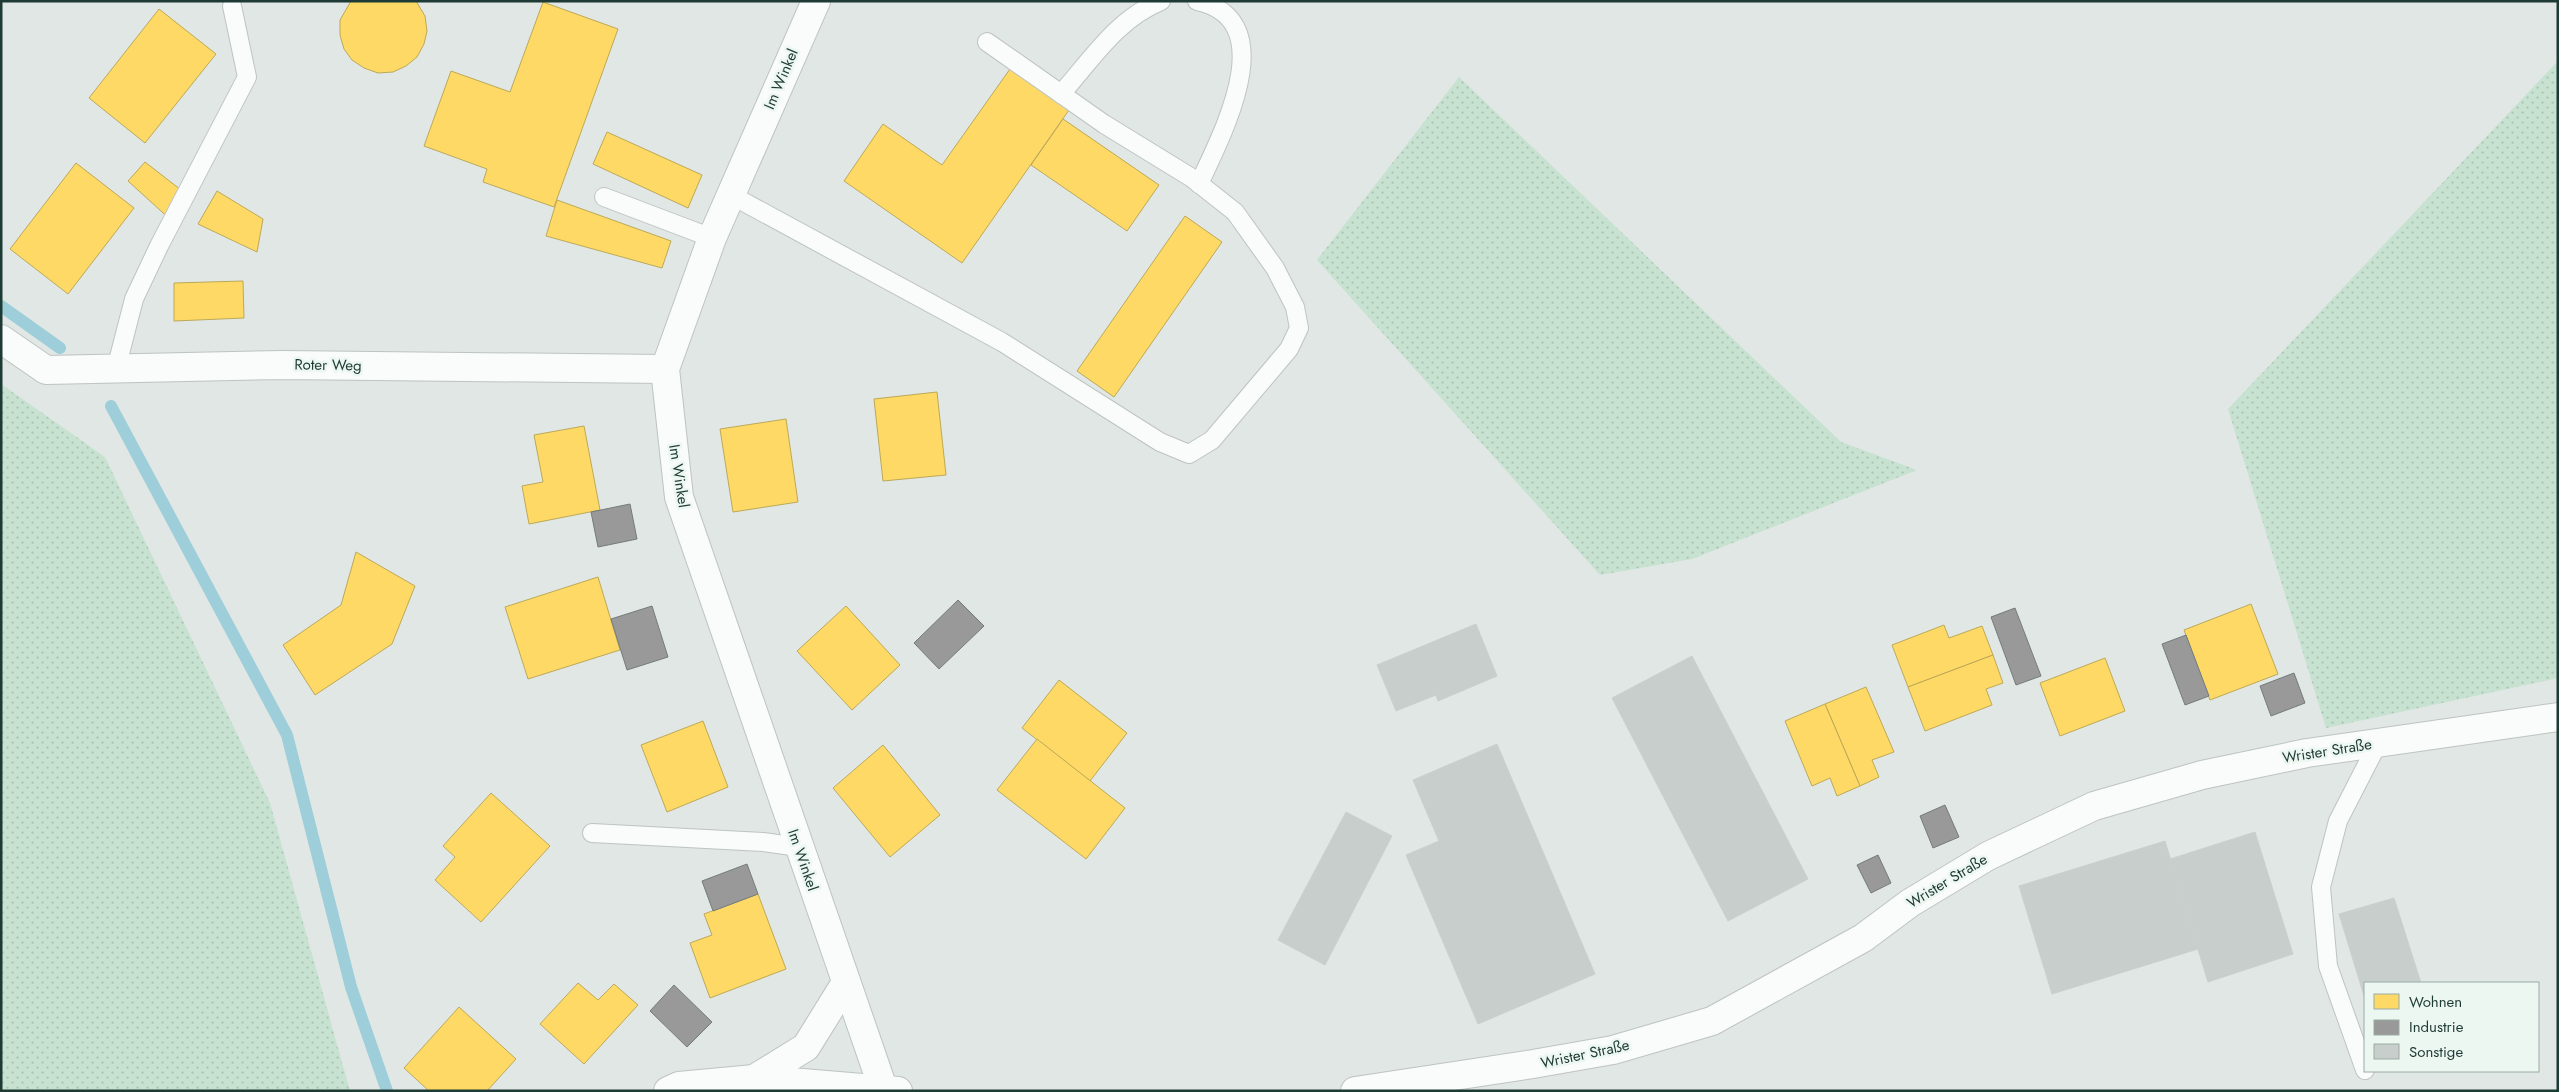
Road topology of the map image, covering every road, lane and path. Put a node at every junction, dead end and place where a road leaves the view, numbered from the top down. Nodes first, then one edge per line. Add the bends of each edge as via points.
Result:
1 (816, 1) edge
2 (1161, 1) edge
3 (1197, 1) edge
4 (232, 6) dead end
5 (987, 42) dead end
6 (1061, 94) junction
7 (1199, 184) junction
8 (731, 195) junction
9 (604, 197) dead end
10 (712, 238) junction
11 (1, 339) edge
12 (116, 368) junction
13 (665, 369) junction
14 (2558, 717) edge
15 (2378, 743) junction
16 (592, 833) dead end
17 (799, 847) junction
18 (845, 984) junction
19 (2364, 1067) edge
20 (754, 1079) junction
21 (889, 1090) edge
22 (668, 1091) edge
23 (1355, 1091) edge

1 - 8 street, Im Winkel
2 - 6 lane via 1121,24
3 - 7 lane via 1225,13 1241,41 1242,69 1226,126
4 - 12 lane via 247,77 134,299
5 - 6 lane
6 - 7 lane
7 - 8 lane via 1235,212 1275,268 1295,308 1299,328 1289,349 1212,440 1189,454 1160,442 1002,342
8 - 10 street, Im Winkel
9 - 10 lane
10 - 13 street, Im Winkel
11 - 12 street, Roter Weg via 46,370
12 - 13 street, Roter Weg via 283,365
13 - 17 street, Im Winkel via 679,497
14 - 15 street, Wrister Straße
15 - 19 lane via 2338,821 2321,888 2328,966
15 - 23 street, Wrister Straße via 2307,753 2202,775 2094,806 1988,856 1910,903 1863,938 1712,1021 1613,1050
16 - 17 lane via 763,842
17 - 18 street, Im Winkel
18 - 20 street via 806,1047
18 - 21 street, Im Winkel
20 - 21 street
20 - 22 street via 679,1086

